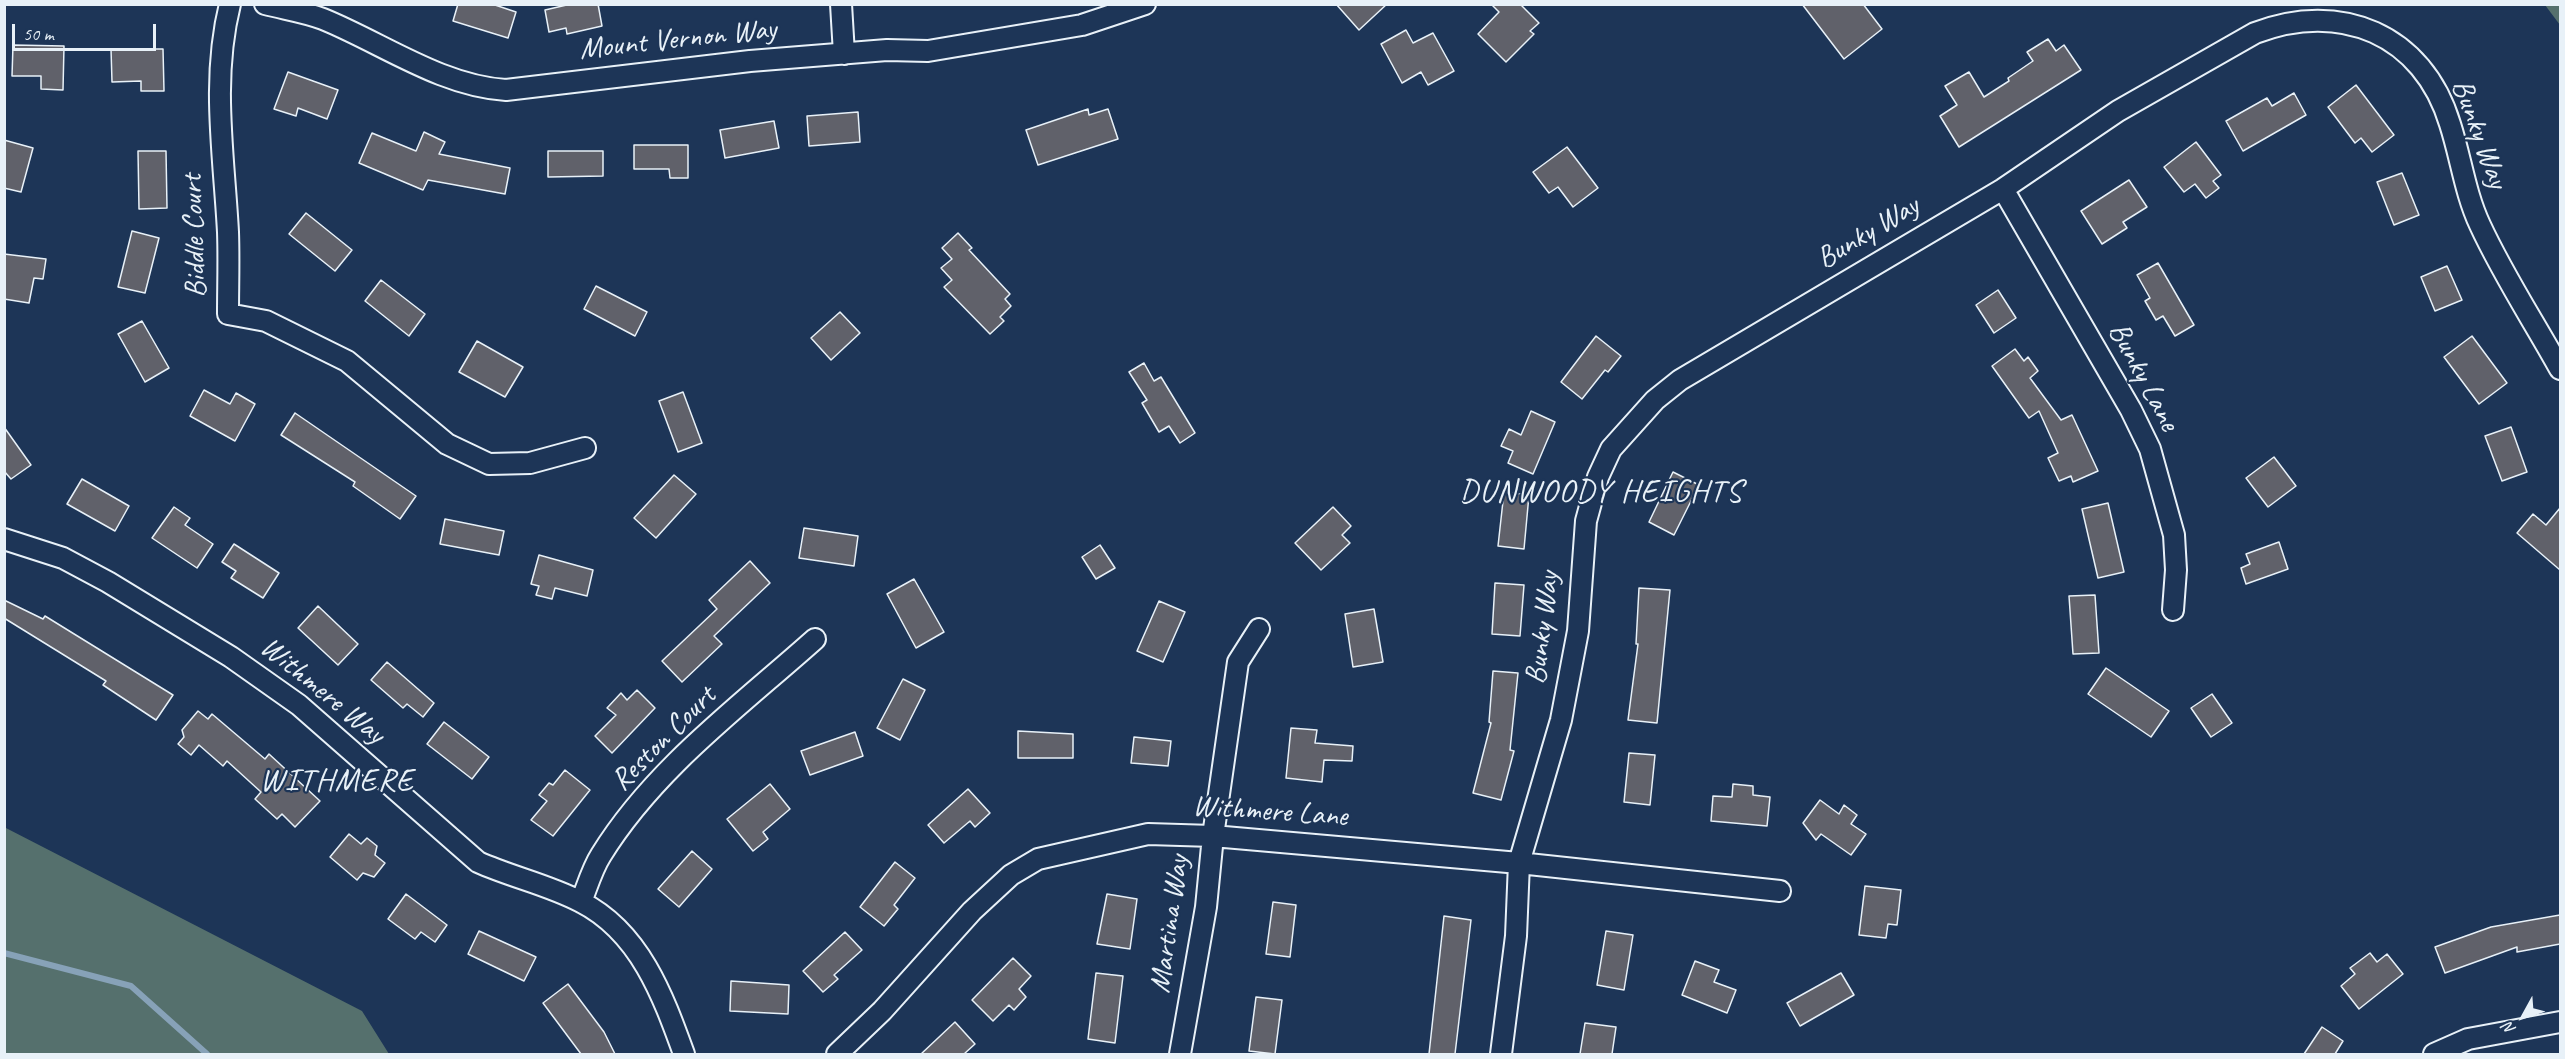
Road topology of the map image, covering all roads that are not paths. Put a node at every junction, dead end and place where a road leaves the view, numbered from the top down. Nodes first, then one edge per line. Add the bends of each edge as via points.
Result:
1 (230, 4) edge
2 (265, 4) edge
3 (841, 4) edge
4 (1145, 4) edge
5 (844, 54) junction
6 (2002, 189) junction
7 (2560, 369) edge
8 (585, 448) dead end
9 (4, 538) edge
10 (2173, 610) dead end
11 (1259, 629) dead end
12 (815, 639) dead end
13 (1213, 836) junction
14 (1520, 863) junction
15 (1780, 891) dead end
16 (581, 902) junction
17 (2560, 1022) edge
18 (684, 1054) edge
19 (837, 1054) edge
20 (1180, 1054) edge
21 (1501, 1054) edge
22 (2434, 1054) edge

1 - 8 street, Biddle Court via 222,34 219,103 228,232 228,314 266,321 347,361 447,444 489,464 530,463
2 - 5 street, Mount Vernon Way via 321,18 485,89 506,90
3 - 5 street
4 - 5 street, Mount Vernon Way via 1082,25 928,51
6 - 7 street, Bunky Way via 2118,111 2255,33 2279,23 2307,19 2354,24 2398,44 2425,74 2450,123 2480,225
6 - 10 street, Bunky Lane via 2150,449 2174,535
6 - 14 street, Bunky Way via 1680,380 1655,400 1611,449 1598,477 1586,521 1578,631 1562,720
9 - 16 street, Withmere Way via 63,558 231,657 299,705 478,862
11 - 13 street, Martina Way via 1238,662
12 - 16 street, Reston Court via 664,773 600,857
13 - 14 street, Withmere Lane
13 - 19 street, Withmere Lane via 1148,834 1038,859 1011,875 972,911 882,1011
13 - 20 street, Martina Way via 1206,907
14 - 15 street, Withmere Lane
14 - 21 street, Bunky Way via 1516,936
16 - 18 street, Withmere Way via 628,940 647,967 664,998
17 - 22 street via 2468,1039

